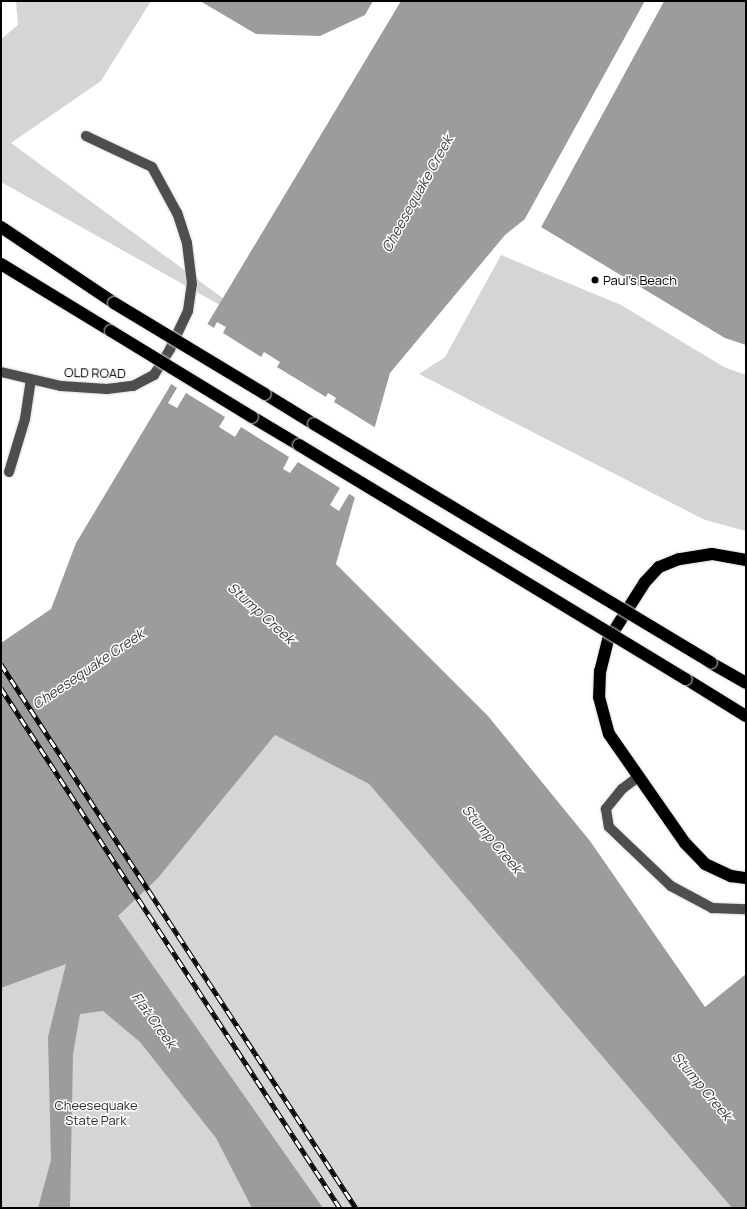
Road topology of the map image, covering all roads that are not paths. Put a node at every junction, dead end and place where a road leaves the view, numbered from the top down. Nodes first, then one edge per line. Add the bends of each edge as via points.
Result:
1 (86, 136) dead end
2 (1, 227) edge
3 (1, 264) edge
4 (1, 372) edge
5 (31, 379) junction
6 (9, 472) dead end
7 (746, 560) edge
8 (746, 683) edge
9 (746, 716) edge
10 (638, 777) junction
11 (746, 878) edge
12 (746, 909) edge

1 - 5 street, OLD ROAD via 152,167 178,213 187,243 192,284 188,311 154,375 133,386 107,389 61,386
2 - 8 highway, bridge via 114,303
3 - 9 highway, bridge
4 - 5 street, OLD ROAD
5 - 6 street via 25,419
7 - 10 highway via 712,554 679,559 659,567 645,582 608,640 600,671 599,697 609,734
10 - 11 highway via 685,843 705,864 731,876
10 - 12 street via 622,789 606,809 609,827 671,886 712,908

